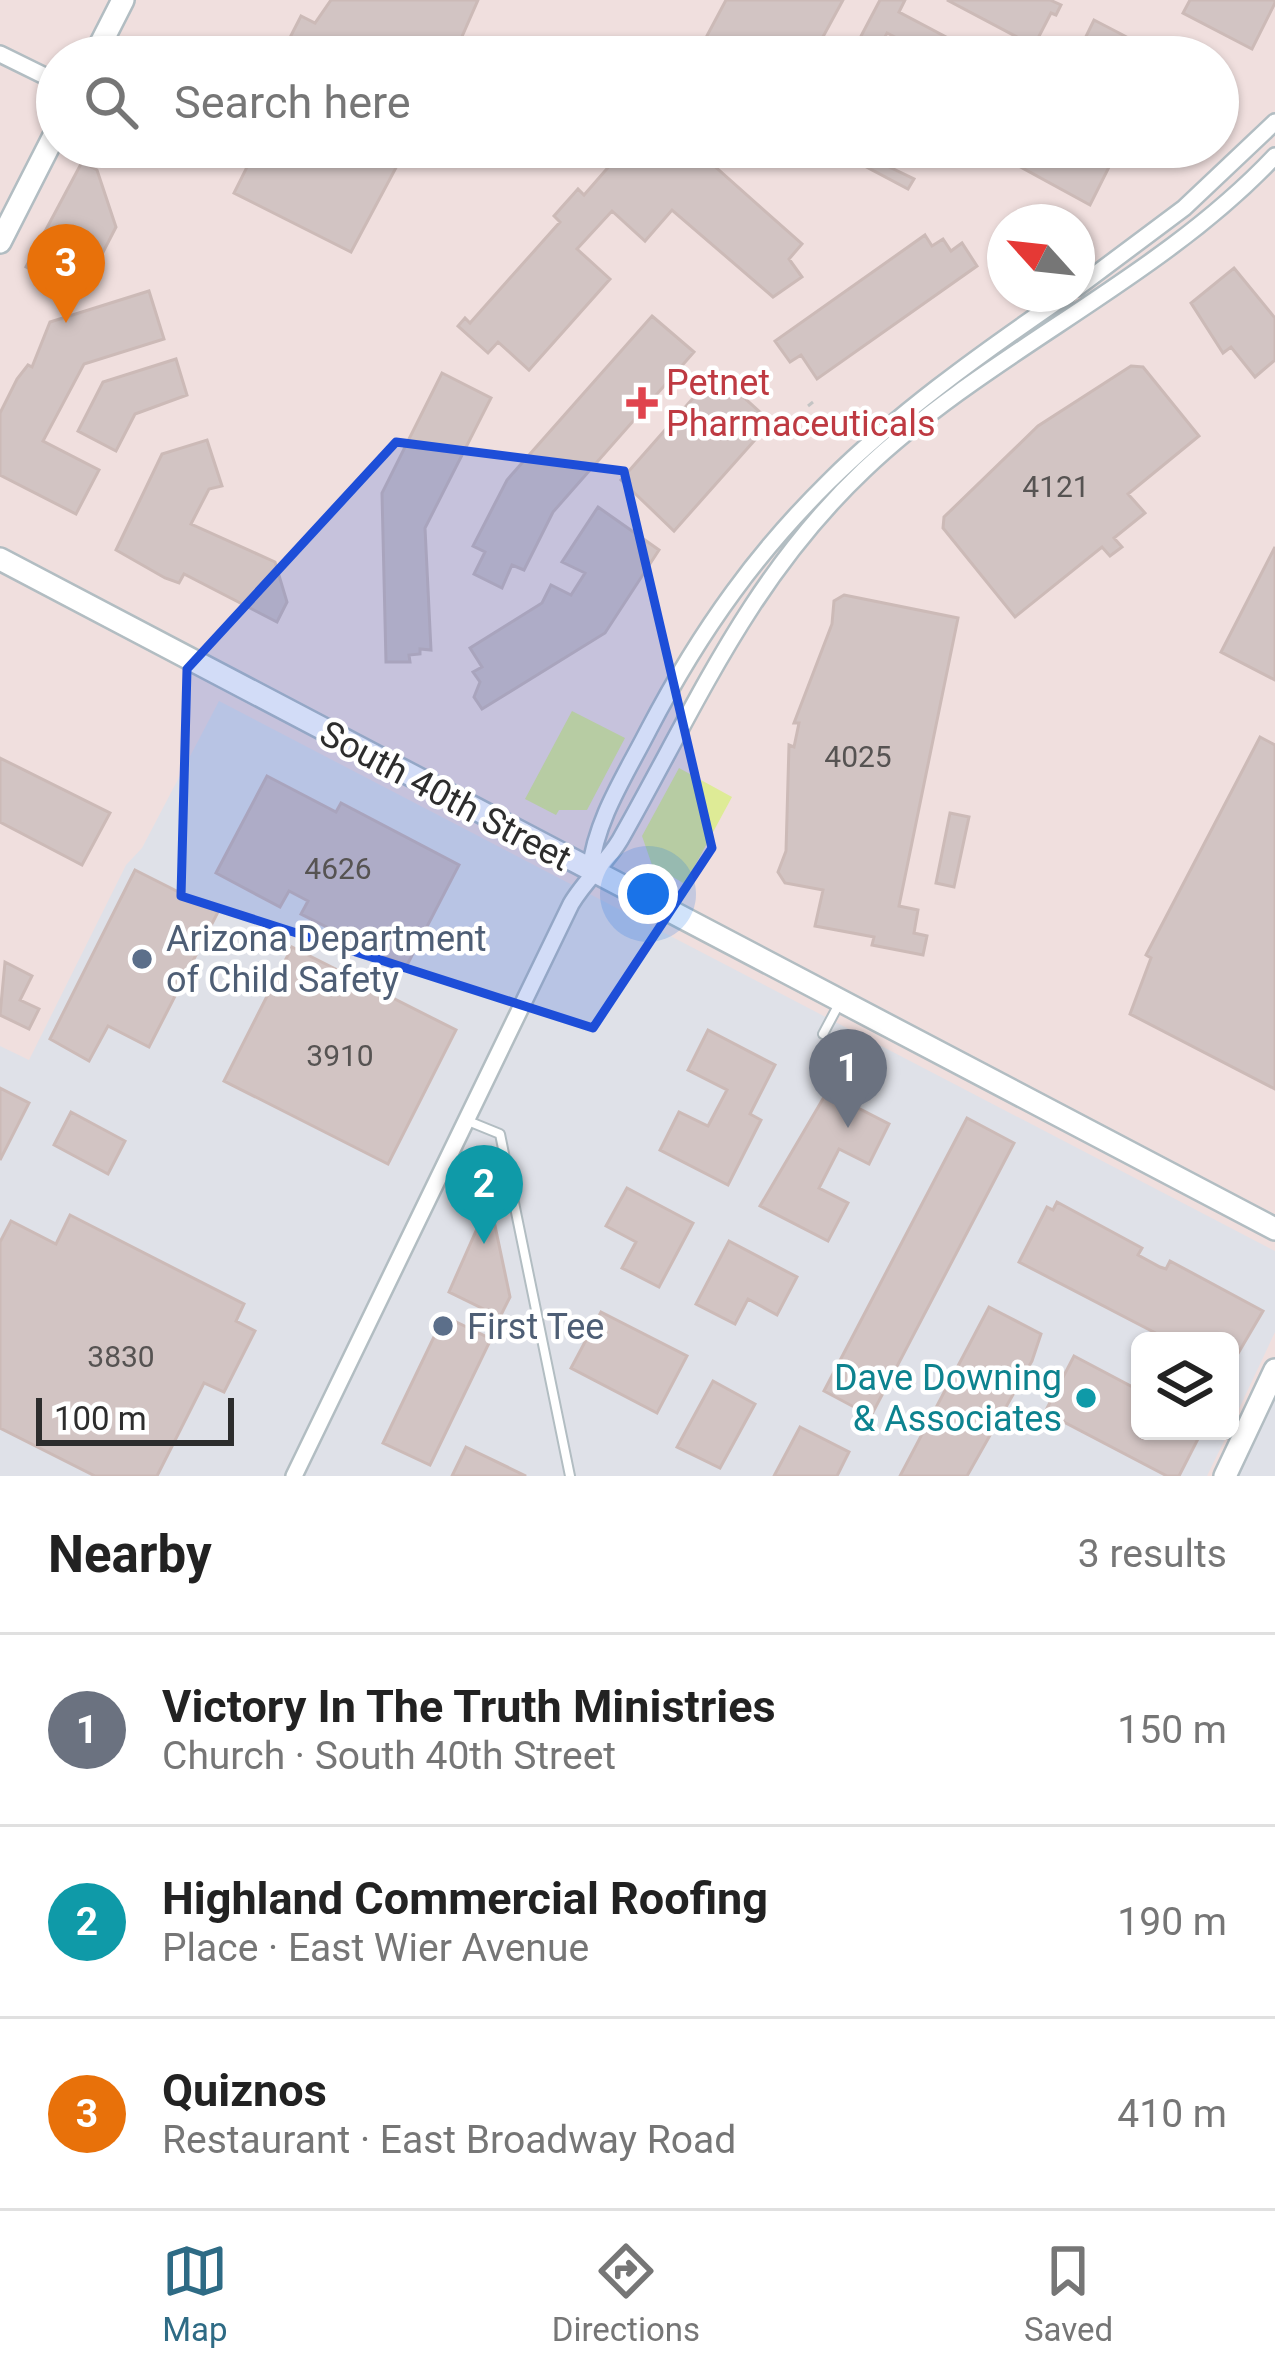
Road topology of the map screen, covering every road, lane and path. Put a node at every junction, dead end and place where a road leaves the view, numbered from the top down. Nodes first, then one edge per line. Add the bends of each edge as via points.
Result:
1 (123, 0) edge
2 (105, 36) edge
3 (0, 54) edge
4 (36, 72) edge
5 (1275, 122) edge
6 (1239, 156) edge
7 (1275, 156) edge
8 (38, 168) edge
9 (1226, 168) edge
10 (0, 242) edge
11 (1095, 275) edge
12 (1043, 312) edge
13 (0, 559) edge
14 (590, 871) junction
15 (840, 1001) junction
16 (823, 1034) dead end
17 (466, 1120) junction
18 (1275, 1229) edge
19 (1275, 1370) edge
20 (294, 1476) edge
21 (570, 1476) edge
22 (1225, 1476) edge

1 - 2 main road
3 - 4 street
5 - 6 street
7 - 14 street via 1197,226 941,407 814,522 736,625 616,846
8 - 10 main road
9 - 11 street
12 - 14 street via 928,394 791,516 674,683 595,834
13 - 14 main road, South 40th Street
14 - 15 main road, South 40th Street
14 - 17 street
15 - 16 lane
15 - 18 main road, South 40th Street
17 - 20 street
17 - 21 lane via 500,1134
19 - 22 main road

